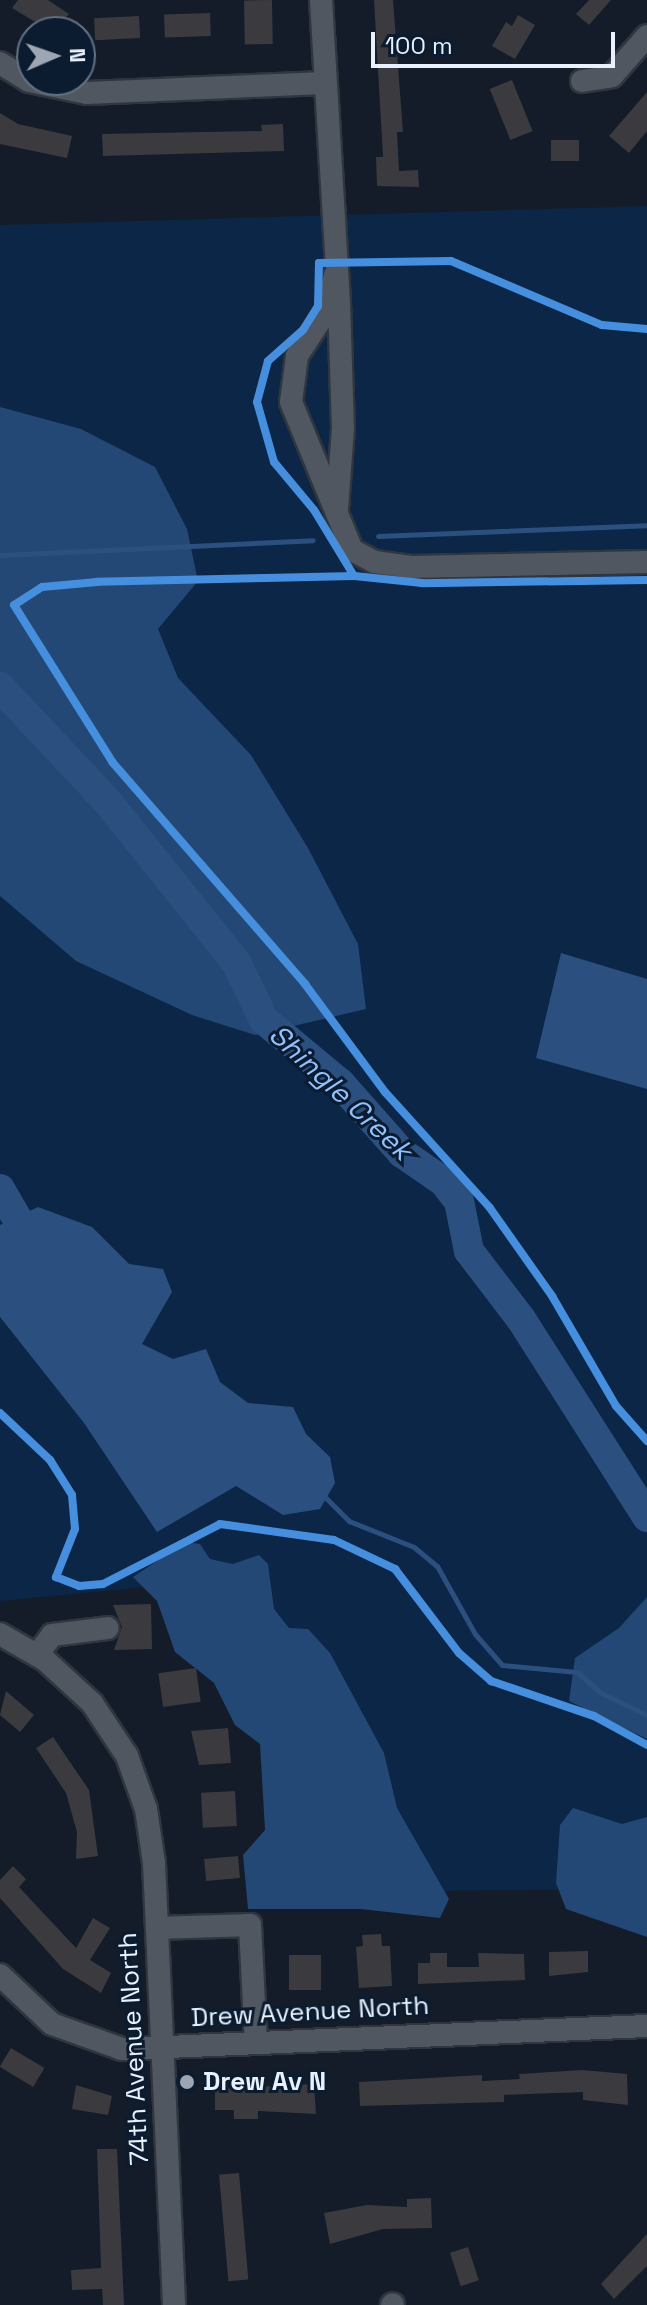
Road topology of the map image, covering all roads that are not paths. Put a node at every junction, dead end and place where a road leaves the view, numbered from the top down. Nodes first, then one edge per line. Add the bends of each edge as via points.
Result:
1 (321, 0) edge
2 (647, 36) edge
3 (0, 63) edge
4 (582, 81) dead end
5 (324, 83) junction
6 (335, 275) junction
7 (309, 339) junction
8 (341, 345) junction
9 (343, 442) junction
10 (311, 452) junction
11 (335, 521) junction
12 (647, 562) edge
13 (108, 1628) dead end
14 (0, 1634) edge
15 (37, 1655) junction
16 (157, 1928) junction
17 (0, 1975) edge
18 (647, 2026) edge
19 (256, 2043) junction
20 (162, 2048) junction
21 (174, 2305) edge

1 - 5 street
2 - 4 street via 612,76
3 - 5 street via 57,91
5 - 6 street
6 - 7 street via 327,310
6 - 8 street
7 - 8 street via 325,336
7 - 10 street via 292,372 291,402
8 - 9 street
9 - 10 street via 328,455
9 - 11 street
10 - 11 street
11 - 12 street via 352,550 393,566
13 - 15 street via 52,1635
14 - 15 street
15 - 16 street, 74th Avenue North via 98,1711 141,1792
16 - 19 street via 250,1925
16 - 20 street, 74th Avenue North
17 - 20 street, Drew Avenue North via 52,2024 77,2038 122,2049
18 - 19 street, Drew Avenue North
19 - 20 street, Drew Avenue North
20 - 21 street, 74th Avenue North

